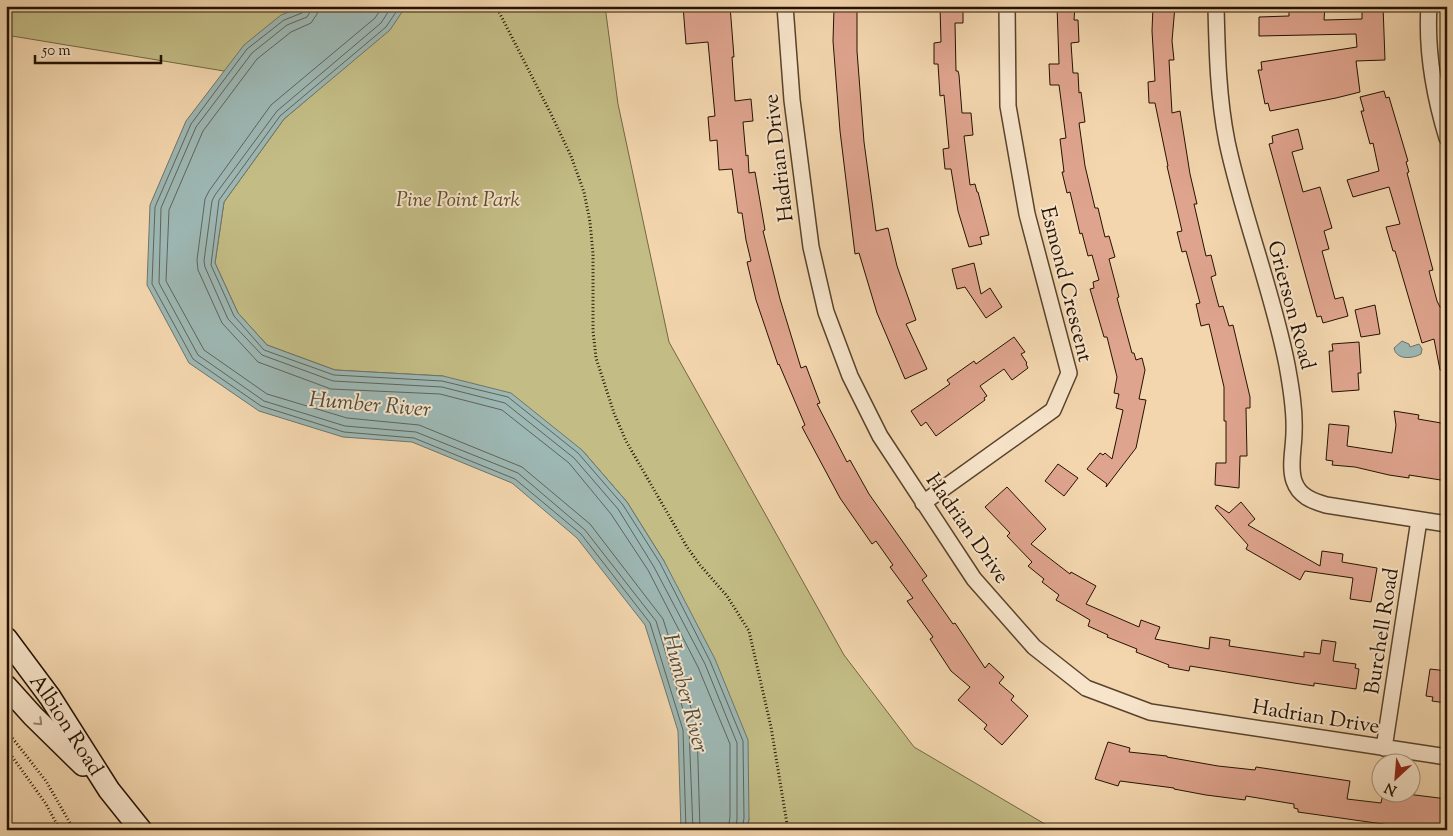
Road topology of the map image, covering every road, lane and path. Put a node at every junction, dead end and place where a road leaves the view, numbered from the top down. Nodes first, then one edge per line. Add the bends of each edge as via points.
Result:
1 (496, 6) edge
2 (785, 6) edge
3 (1007, 6) edge
4 (1216, 6) edge
5 (1430, 6) edge
6 (1447, 138) edge
7 (923, 503) junction
8 (1419, 520) junction
9 (1447, 524) edge
10 (6, 638) edge
11 (6, 686) edge
12 (6, 730) edge
13 (6, 748) edge
14 (1384, 748) junction
15 (1447, 757) edge
16 (109, 790) junction
17 (60, 830) edge
18 (74, 830) edge
19 (141, 830) edge
20 (788, 830) edge

1 - 20 path via 552,114 584,192 593,254 596,358 614,413 626,441 687,547 727,596 749,631
2 - 7 street, Hadrian Drive via 792,100 811,247 826,312 850,376 880,436
3 - 7 street, Esmond Crescent via 1008,106 1027,214 1069,373 1053,410
4 - 8 street, Grierson Road via 1217,54 1227,141 1291,388 1294,482 1306,497 1326,506
5 - 6 street via 1430,58 1437,105
7 - 14 street, Hadrian Drive via 974,579 1016,627 1034,647 1086,688 1150,712
8 - 9 street, Grierson Road
8 - 14 street, Burchell Road
10 - 16 main road, Albion Road via 50,697
11 -> 16 main road, Albion Road
12 - 18 path via 46,781
13 - 17 path via 46,804
14 - 15 street, Hadrian Drive
16 - 19 main road, Albion Road

